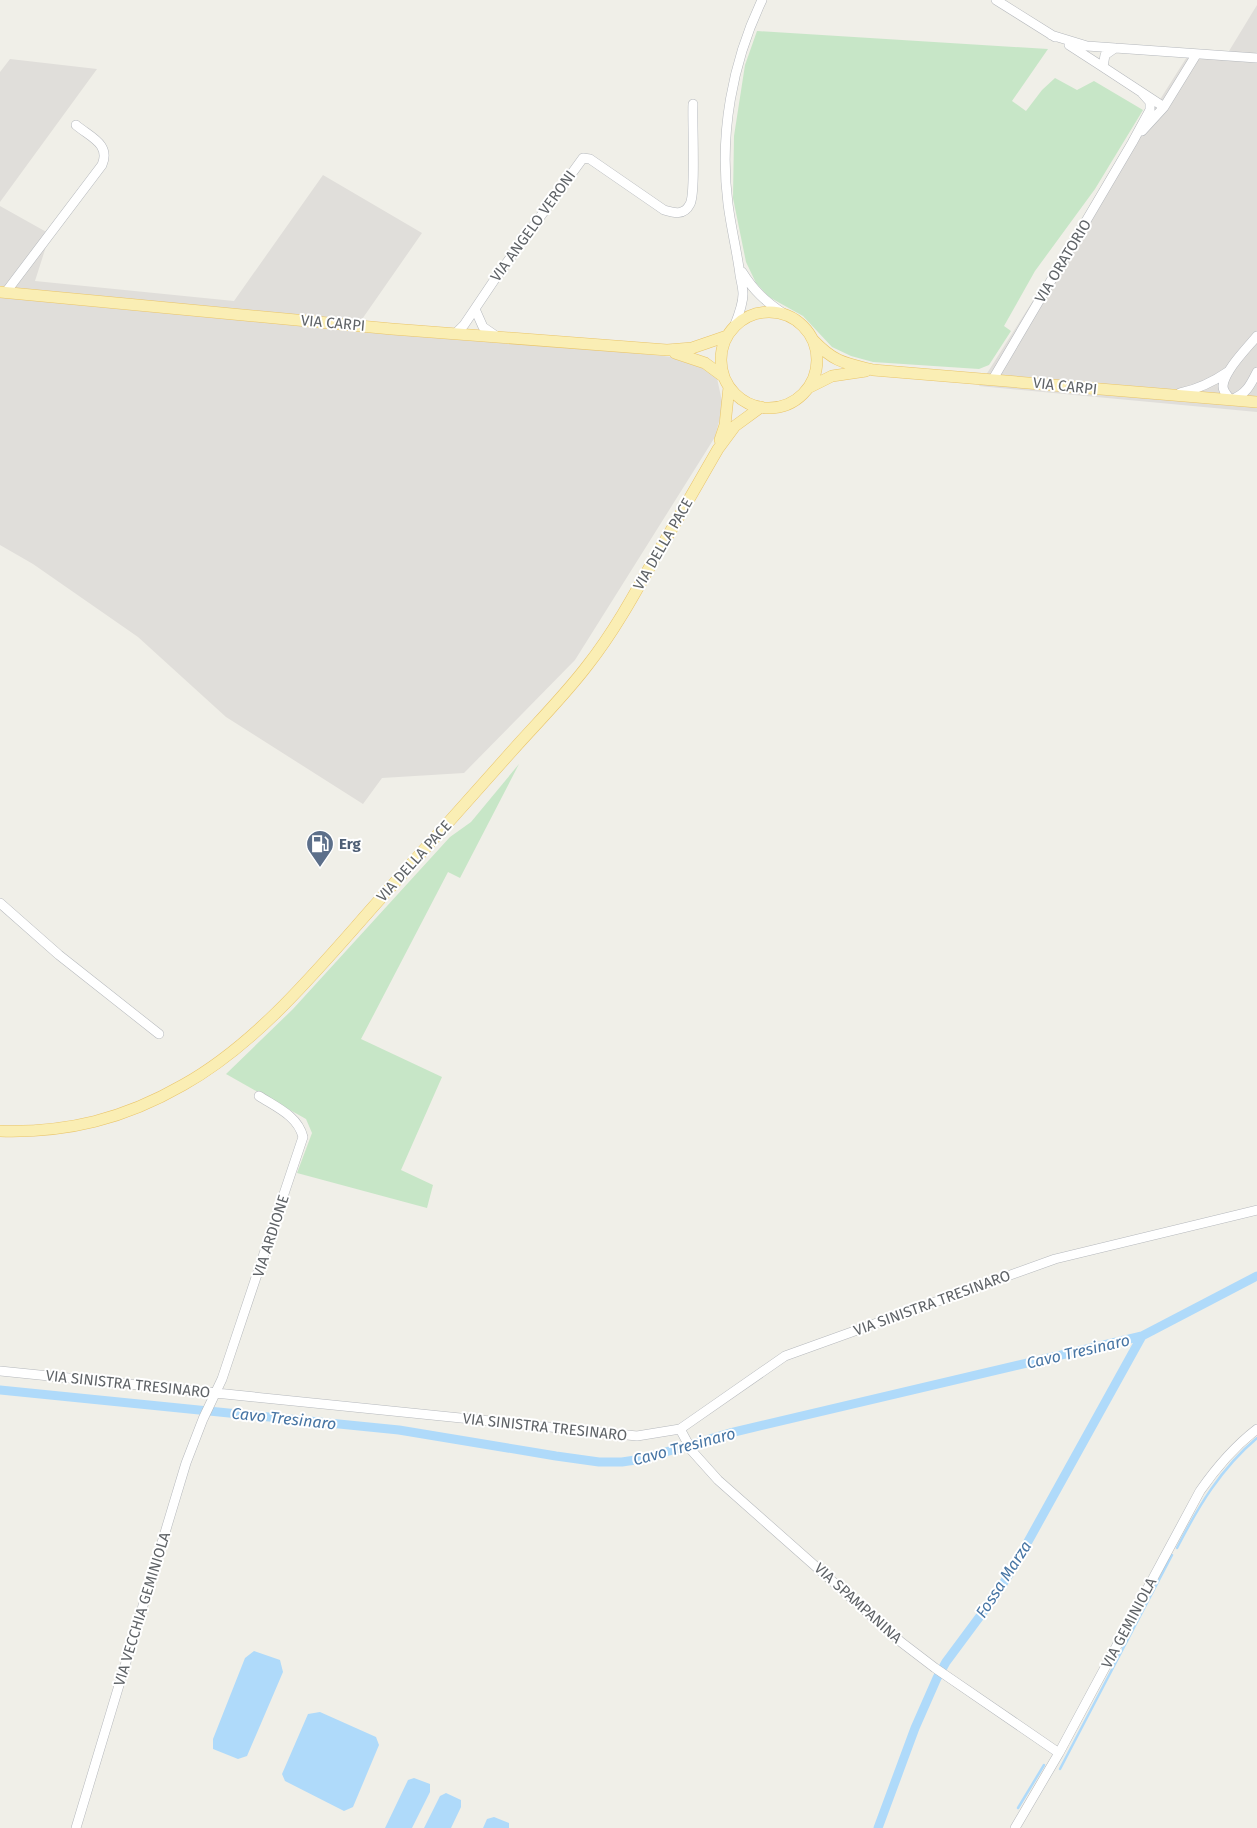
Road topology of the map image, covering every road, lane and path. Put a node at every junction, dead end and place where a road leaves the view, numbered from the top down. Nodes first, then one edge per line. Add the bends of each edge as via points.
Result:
1 (762, 0) edge
2 (996, 0) edge
3 (1051, 34) junction
4 (1114, 48) junction
5 (1196, 55) junction
6 (1257, 58) edge
7 (1103, 67) junction
8 (1142, 93) junction
9 (693, 104) dead end
10 (1164, 107) junction
11 (76, 125) dead end
12 (1132, 143) junction
13 (739, 268) junction
14 (3, 292) edge
15 (475, 309) junction
16 (784, 314) junction
17 (731, 332) junction
18 (455, 334) junction
19 (496, 336) junction
20 (1257, 336) edge
21 (813, 340) junction
22 (666, 350) junction
23 (874, 370) junction
24 (1229, 371) junction
25 (1257, 372) edge
26 (993, 379) junction
27 (727, 382) junction
28 (808, 388) junction
29 (1172, 394) junction
30 (1231, 400) junction
31 (1257, 402) edge
32 (761, 408) junction
33 (718, 449) junction
34 (0, 903) edge
35 (159, 1034) dead end
36 (258, 1096) dead end
37 (0, 1131) edge
38 (1257, 1210) edge
39 (0, 1371) edge
40 (214, 1395) junction
41 (680, 1429) junction
42 (1257, 1429) edge
43 (1059, 1753) junction
44 (76, 1828) edge
45 (1015, 1828) edge

1 - 13 street via 739,59 727,123 727,194
2 - 3 street
3 - 4 street via 1086,46
3 - 7 street
4 - 5 street
4 - 7 street via 1106,55
5 - 6 street
5 - 10 street, VIA ORATORIO
7 - 8 street
8 - 10 street
8 - 12 street, VIA ORATORIO via 1150,102 1150,110
9 - 15 street, VIA ANGELO VERONI via 693,185 691,203 683,212 676,214 664,210 590,159 583,158
10 - 12 street, VIA ORATORIO
11 - 14 street via 103,146 105,157 102,165
12 - 26 street, VIA ORATORIO
13 - 16 street via 763,300
13 - 17 street via 743,294
14 - 18 main road, VIA CARPI
15 - 18 street, VIA ANGELO VERONI
15 - 19 street via 483,327
16 - 17 main road, VIA CARPI via 757,314 742,320
16 - 21 main road, VIA CARPI via 806,328
17 - 22 main road, VIA CARPI via 692,348
17 - 27 main road via 721,356
18 - 19 main road, VIA CARPI
19 - 22 main road, VIA CARPI
20 - 24 street
21 - 23 main road, VIA CARPI via 840,362
21 - 28 main road, VIA CARPI via 817,365
22 - 27 main road, VIA CARPI via 705,363
23 - 26 main road, VIA CARPI
23 - 28 main road, VIA CARPI via 832,376
24 - 29 street via 1210,384
24 - 30 street via 1223,387
25 - 30 street via 1247,391
26 - 29 main road, VIA CARPI
27 - 32 main road, VIA CARPI via 743,400
27 - 33 main road, VIA DELLA PACE via 725,426
28 - 32 main road, VIA CARPI via 787,405
29 - 30 main road, VIA CARPI
30 - 31 main road, VIA CARPI
32 - 33 main road, VIA DELLA PACE via 736,426
33 - 37 main road, VIA DELLA PACE via 625,610 587,666 339,945 267,1020 199,1075 154,1101 97,1122 35,1131
34 - 35 street via 59,955
36 - 40 street, VIA ARDIONE via 295,1120 303,1137 262,1266
38 - 41 street, VIA SINISTRA TRESINARO via 1055,1259 785,1356
39 - 40 street, VIA SINISTRA TRESINARO
40 - 41 street, VIA SINISTRA TRESINARO via 637,1436
40 - 44 street, VIA VECCHIA GEMINIOLA via 186,1463
41 - 43 street, VIA SPAMPANINA via 692,1451 718,1480 901,1642
42 - 43 street, VIA GEMINIOLA via 1212,1473 1200,1491
43 - 45 street, VIA GEMINIOLA

